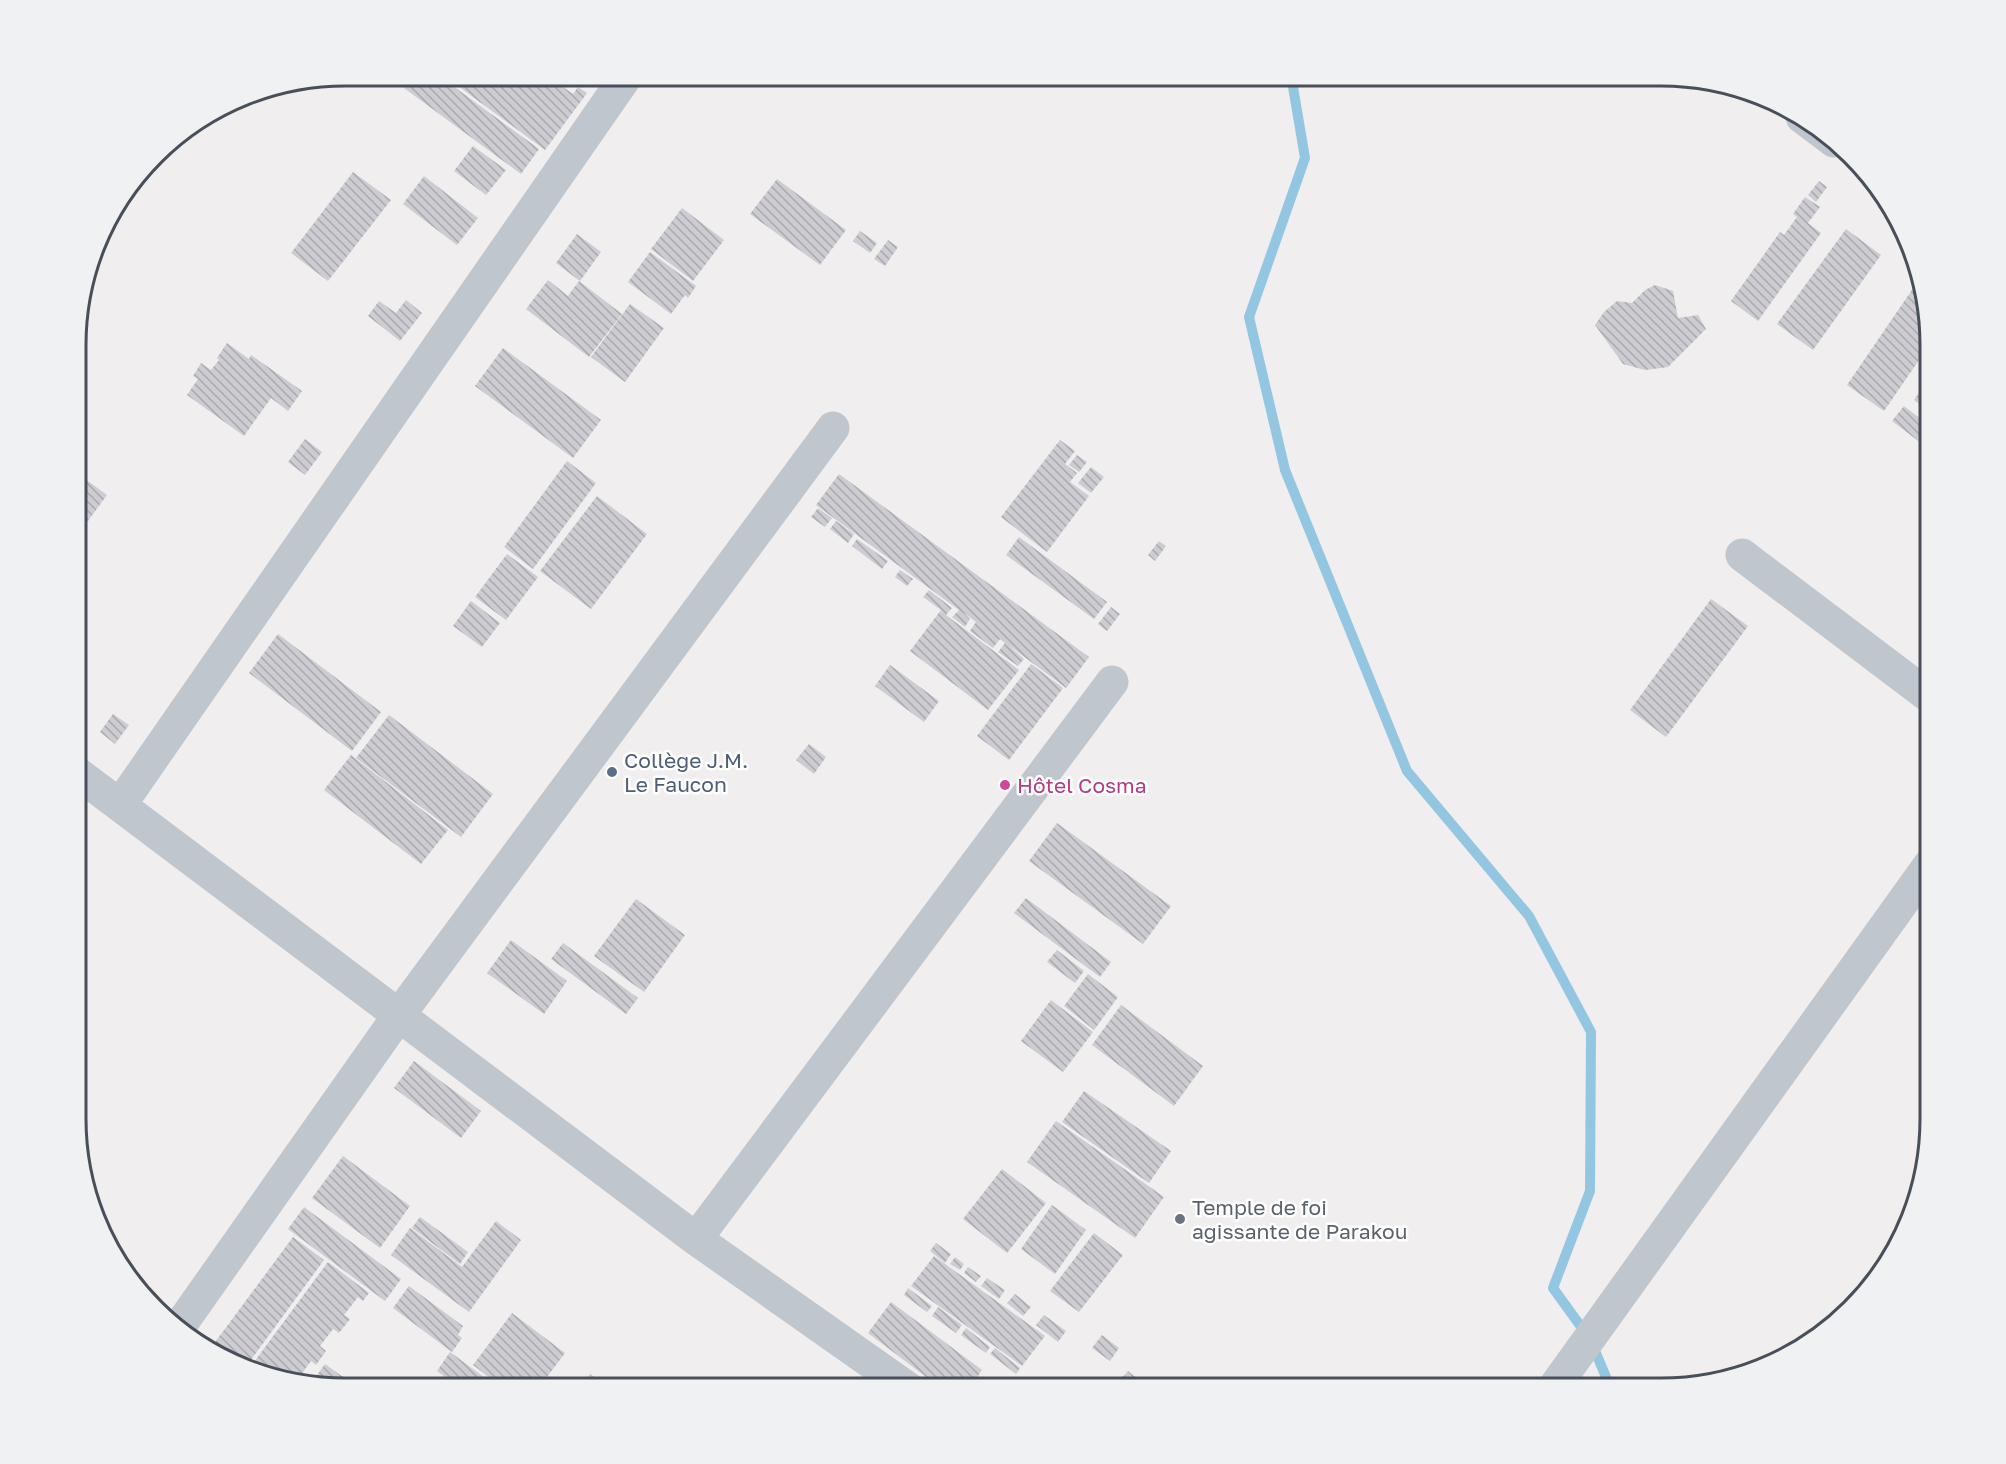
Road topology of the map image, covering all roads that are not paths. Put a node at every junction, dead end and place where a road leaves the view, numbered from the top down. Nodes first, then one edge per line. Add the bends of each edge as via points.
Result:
1 (619, 86) edge
2 (832, 428) dead end
3 (1742, 555) dead end
4 (1112, 682) dead end
5 (1920, 689) edge
6 (86, 780) edge
7 (120, 805) junction
8 (1920, 878) edge
9 (399, 1015) junction
10 (696, 1239) junction
11 (183, 1322) edge
12 (893, 1378) edge
13 (1561, 1378) edge

1 - 7 street
2 - 9 street
3 - 5 street
4 - 10 street
6 - 7 street
7 - 9 street
8 - 13 street
9 - 10 street
9 - 11 street
10 - 12 street

